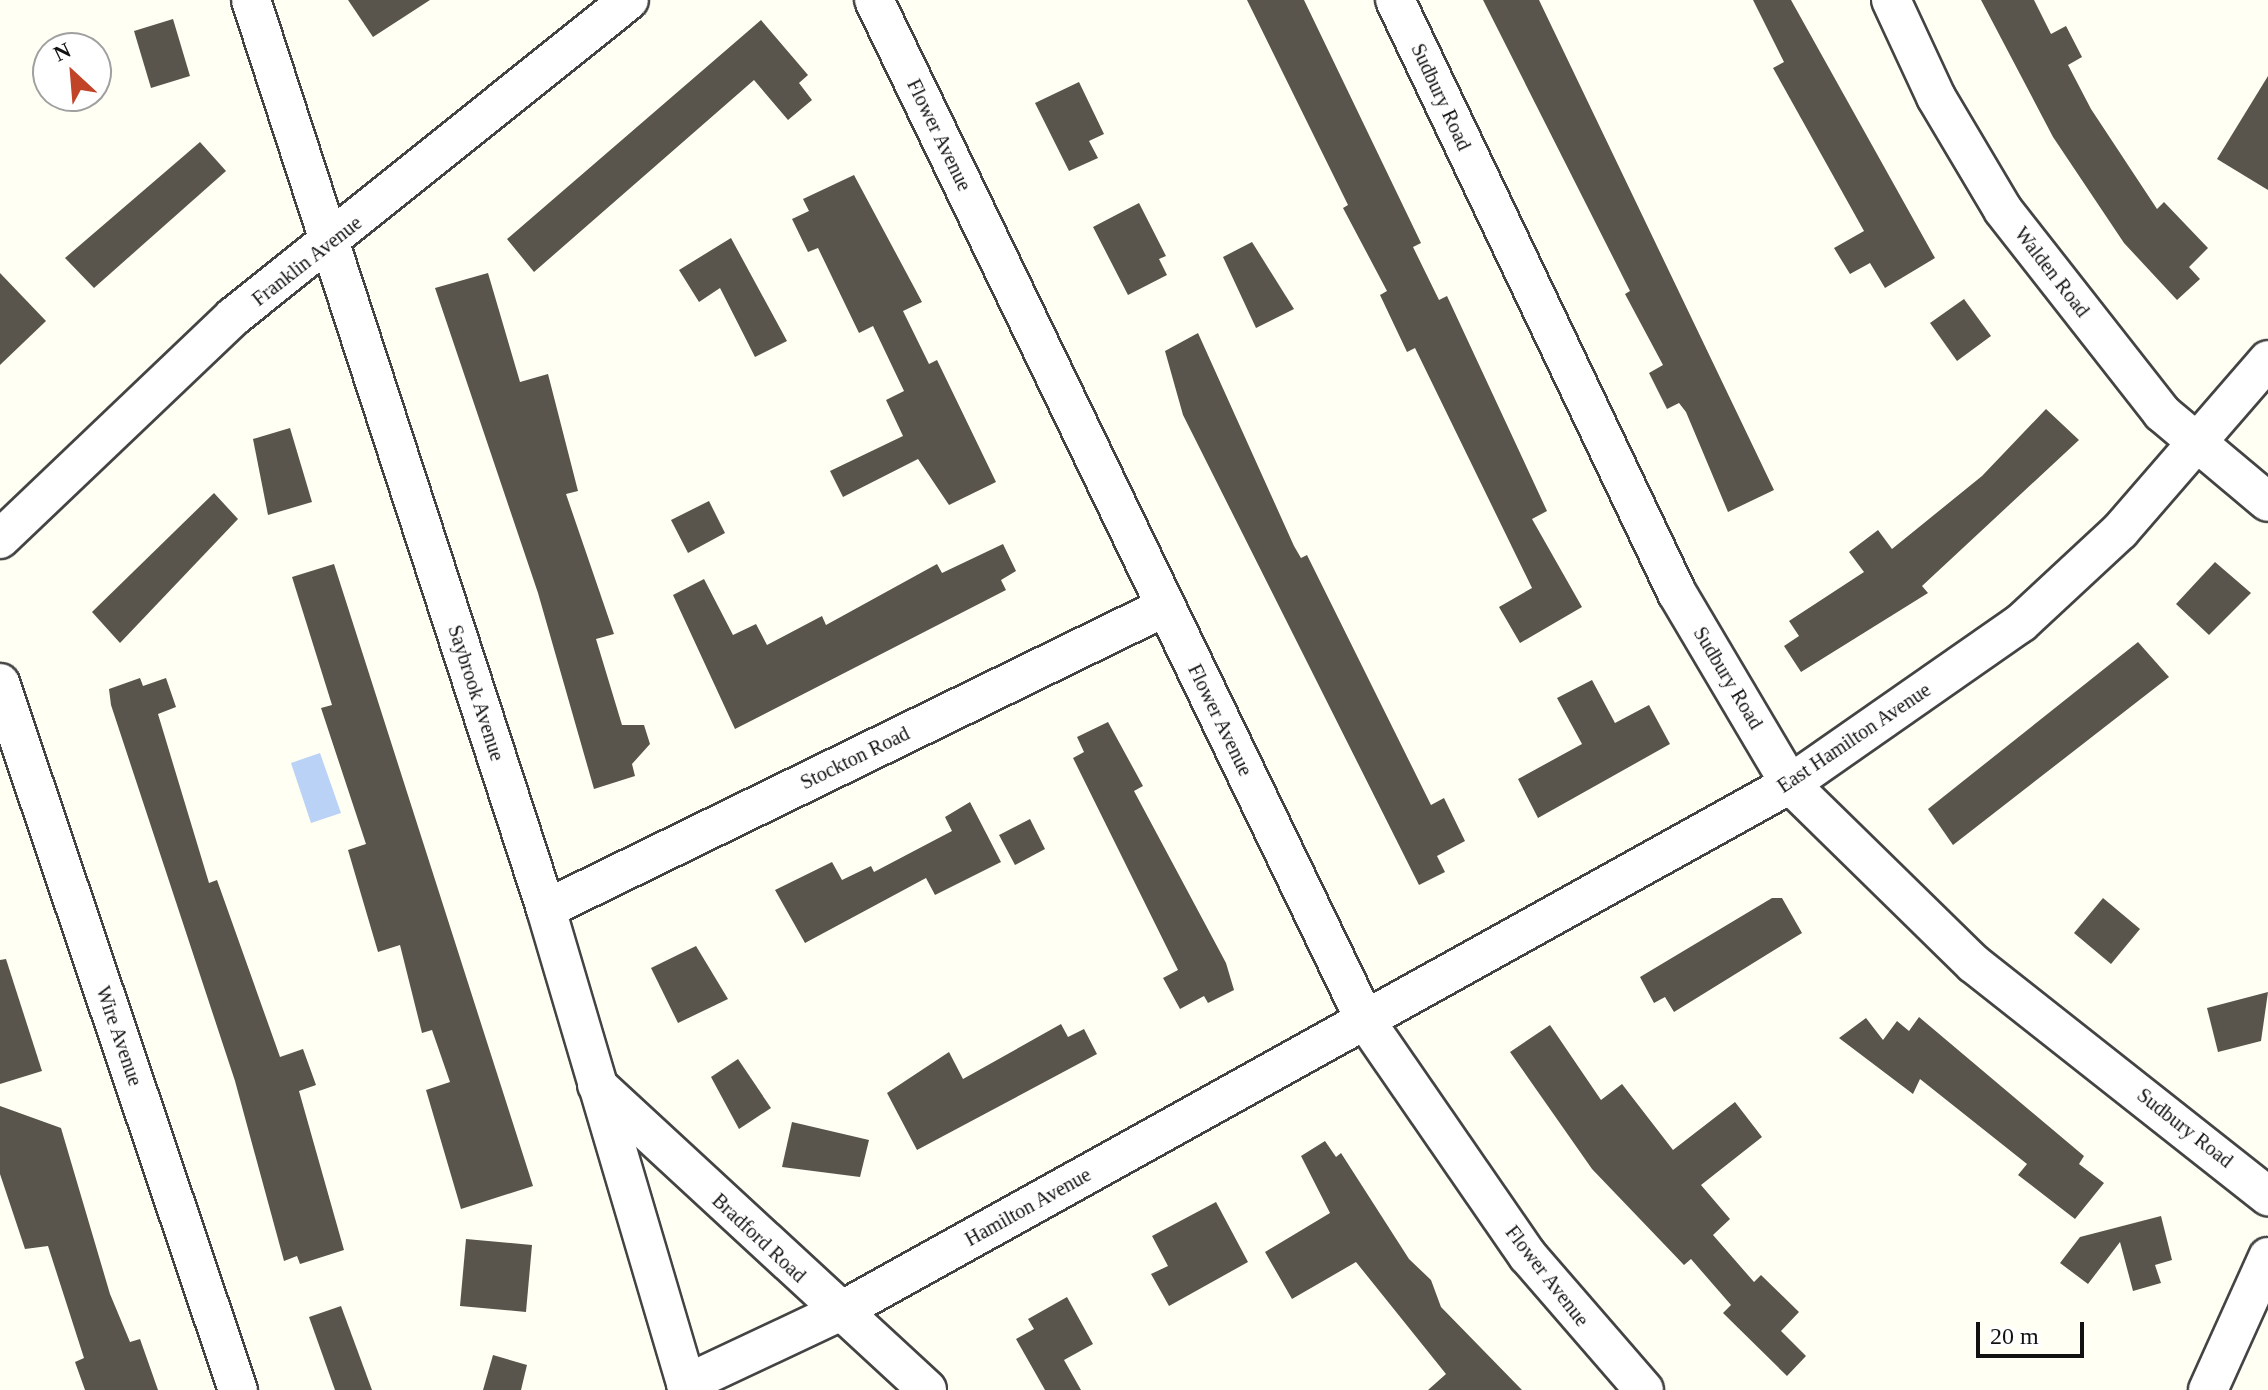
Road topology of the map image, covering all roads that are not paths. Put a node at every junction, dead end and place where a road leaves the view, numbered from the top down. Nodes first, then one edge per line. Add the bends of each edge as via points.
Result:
1 (251, 0) edge
2 (629, 0) edge
3 (874, 0) edge
4 (1395, 0) edge
5 (1891, 0) edge
6 (331, 246) junction
7 (2268, 360) edge
8 (2197, 442) junction
9 (2268, 502) edge
10 (0, 539) edge
11 (1165, 607) junction
12 (0, 683) edge
13 (1790, 784) junction
14 (546, 909) junction
15 (1365, 1020) junction
16 (594, 1083) junction
17 (2268, 1196) edge
18 (2268, 1257) edge
19 (839, 1312) junction
20 (687, 1387) edge
21 (238, 1390) edge
22 (927, 1390) edge
23 (1644, 1390) edge
24 (2208, 1390) edge

1 - 6 street, Saybrook Avenue
2 - 6 street, Franklin Avenue
3 - 11 street, Flower Avenue
4 - 13 street, Sudbury Road via 1677,593
5 - 8 street, Walden Road via 1936,97 2003,210 2162,413
6 - 10 street, Franklin Avenue via 233,317
6 - 14 street, Saybrook Avenue
7 - 8 street, East Hamilton Avenue
8 - 9 street, Walden Road
8 - 13 street, East Hamilton Avenue via 2120,531 2021,623
11 - 14 street, Stockton Road
11 - 15 street, Flower Avenue
12 - 21 street, Wire Avenue
13 - 15 street, East Hamilton Avenue
13 - 17 street, Sudbury Road via 1974,964
14 - 16 street, Saybrook Avenue
15 - 19 street, Hamilton Avenue
15 - 23 street, Flower Avenue via 1528,1256
16 - 19 street, Bradford Road
16 - 20 street, Saybrook Avenue
18 - 24 street
19 - 20 street, Hamilton Avenue
19 - 22 street, Bradford Road

